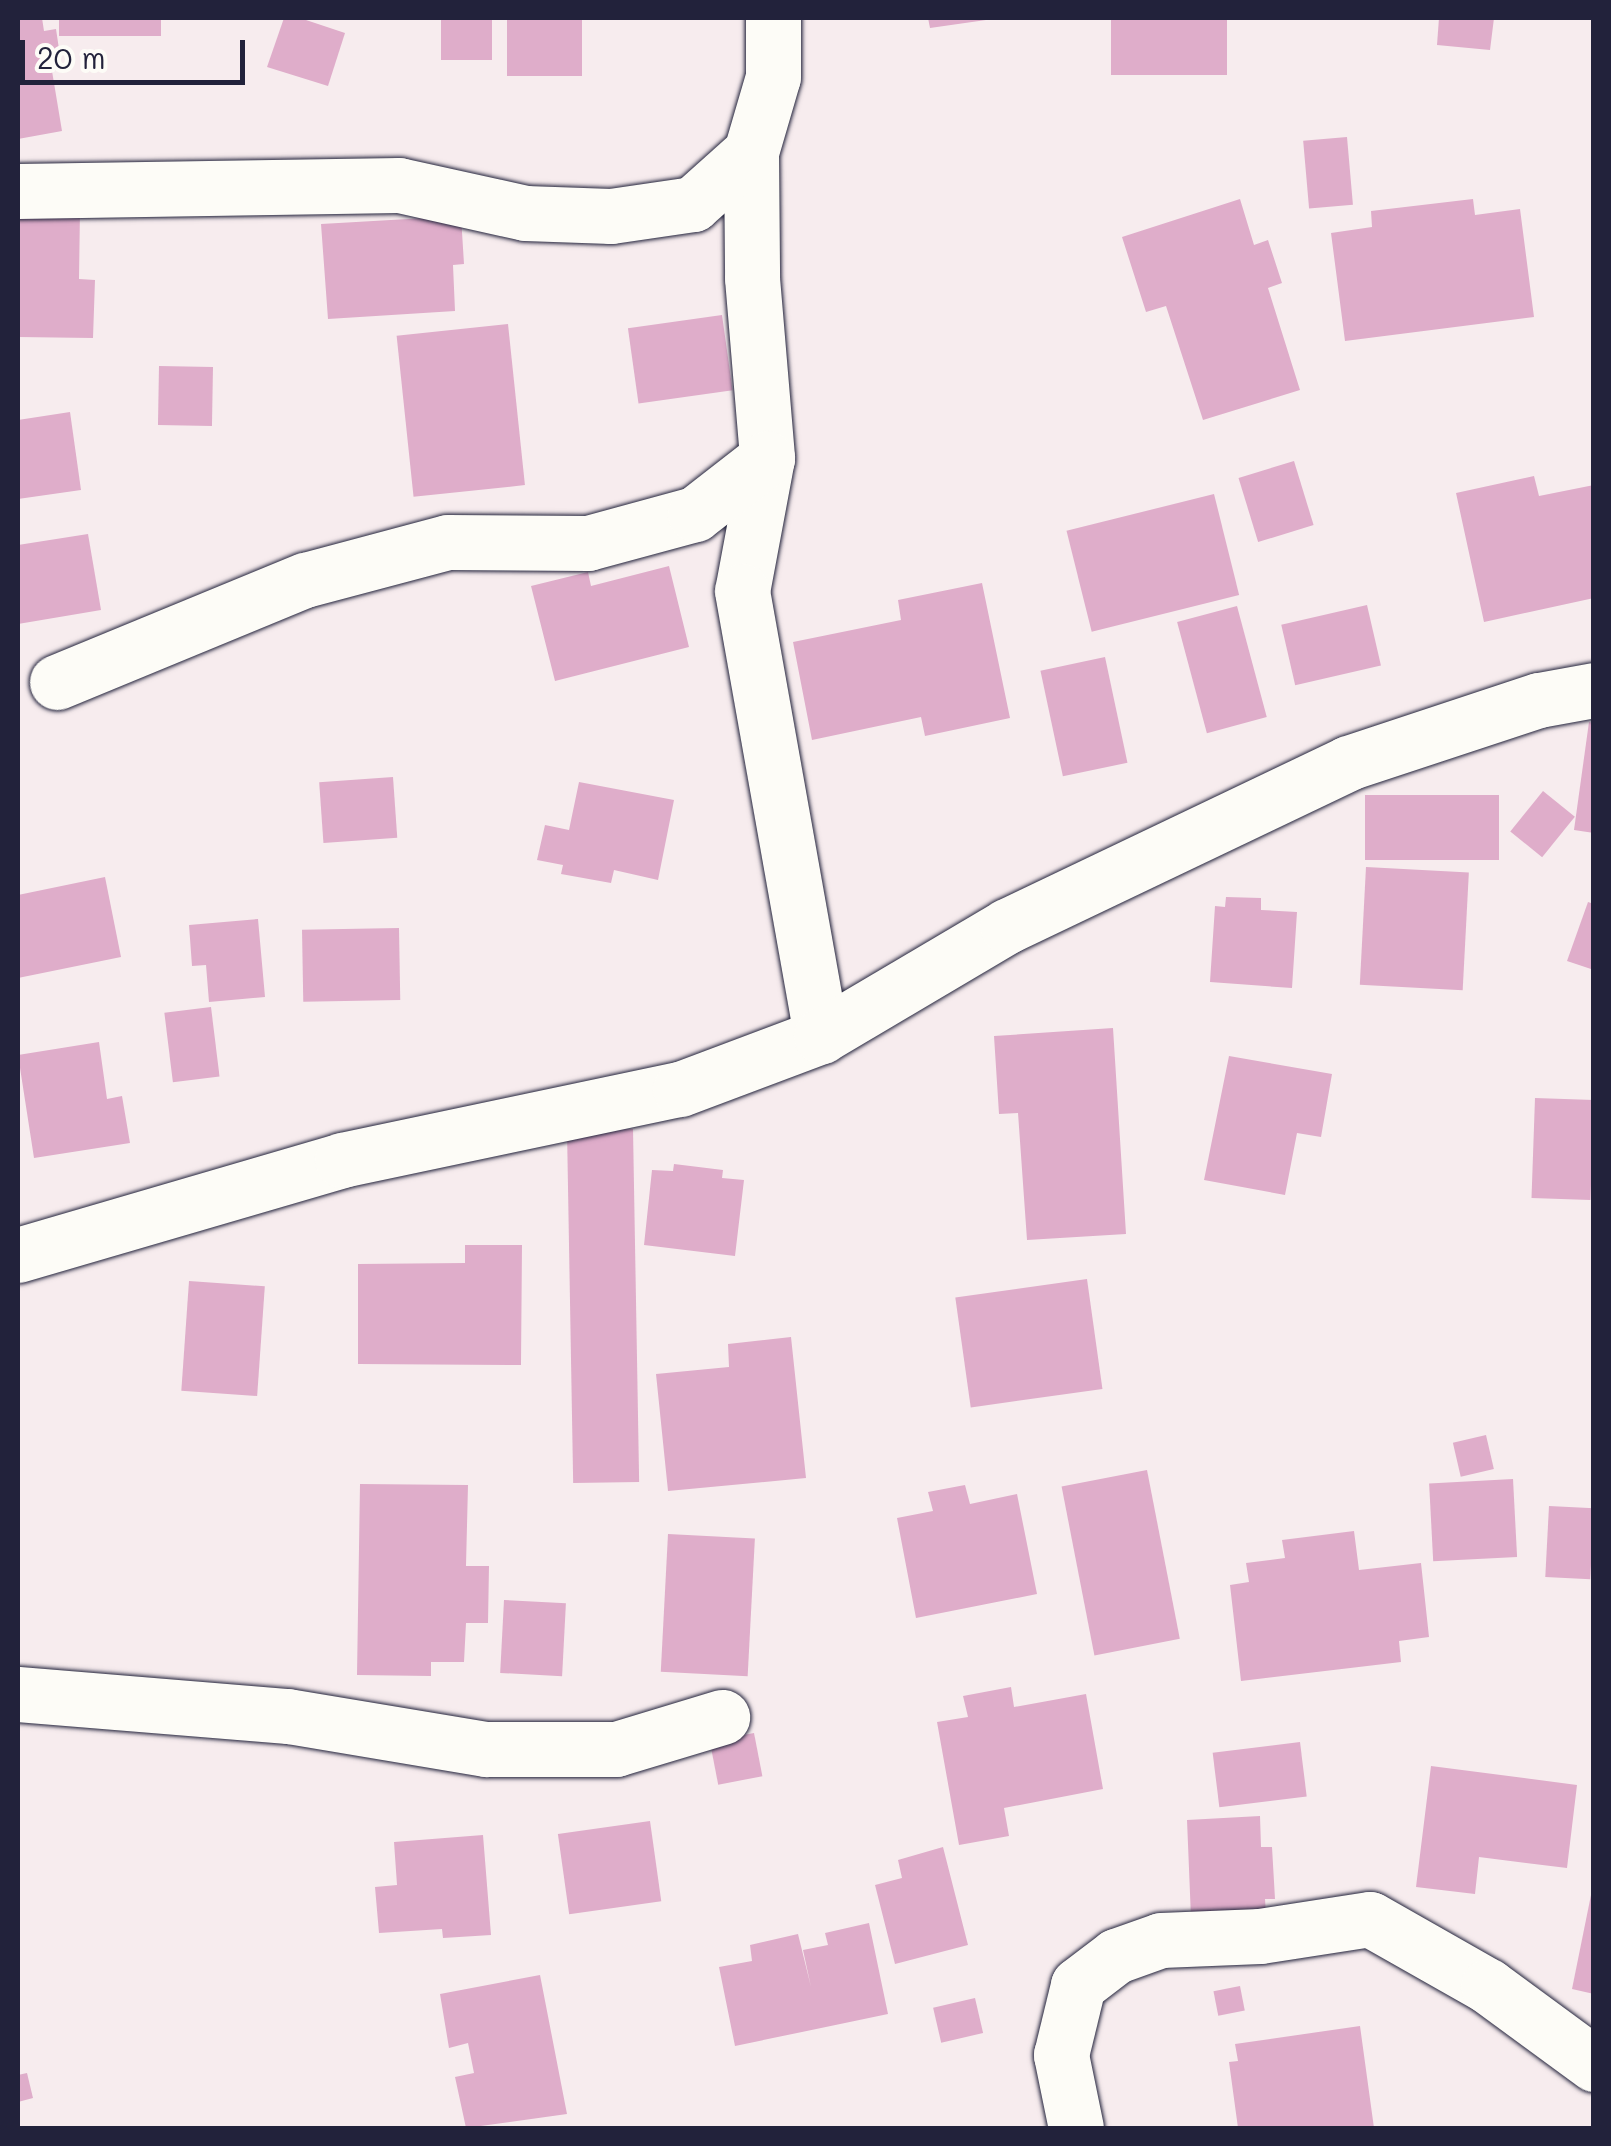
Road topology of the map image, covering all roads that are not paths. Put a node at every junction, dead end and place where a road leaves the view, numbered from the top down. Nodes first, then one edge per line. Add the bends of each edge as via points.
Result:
1 (773, 18) edge
2 (750, 152) junction
3 (18, 191) edge
4 (767, 458) junction
5 (56, 682) dead end
6 (1594, 690) edge
7 (820, 1036) junction
8 (18, 1254) edge
9 (18, 1694) edge
10 (722, 1716) dead end
11 (1594, 2064) edge
12 (1076, 2128) edge

1 - 2 street via 773,77
2 - 3 street via 692,204 611,216 524,213 399,186
2 - 4 street
4 - 5 street via 695,514 588,543 448,542 305,580
4 - 7 street via 742,591
6 - 7 street via 1539,700 1348,763 1007,926
7 - 8 street via 680,1088 342,1160
9 - 10 street via 288,1716 486,1749 616,1748
11 - 12 street via 1488,1986 1370,1919 1260,1936 1161,1940 1116,1956 1078,1984 1060,2055

